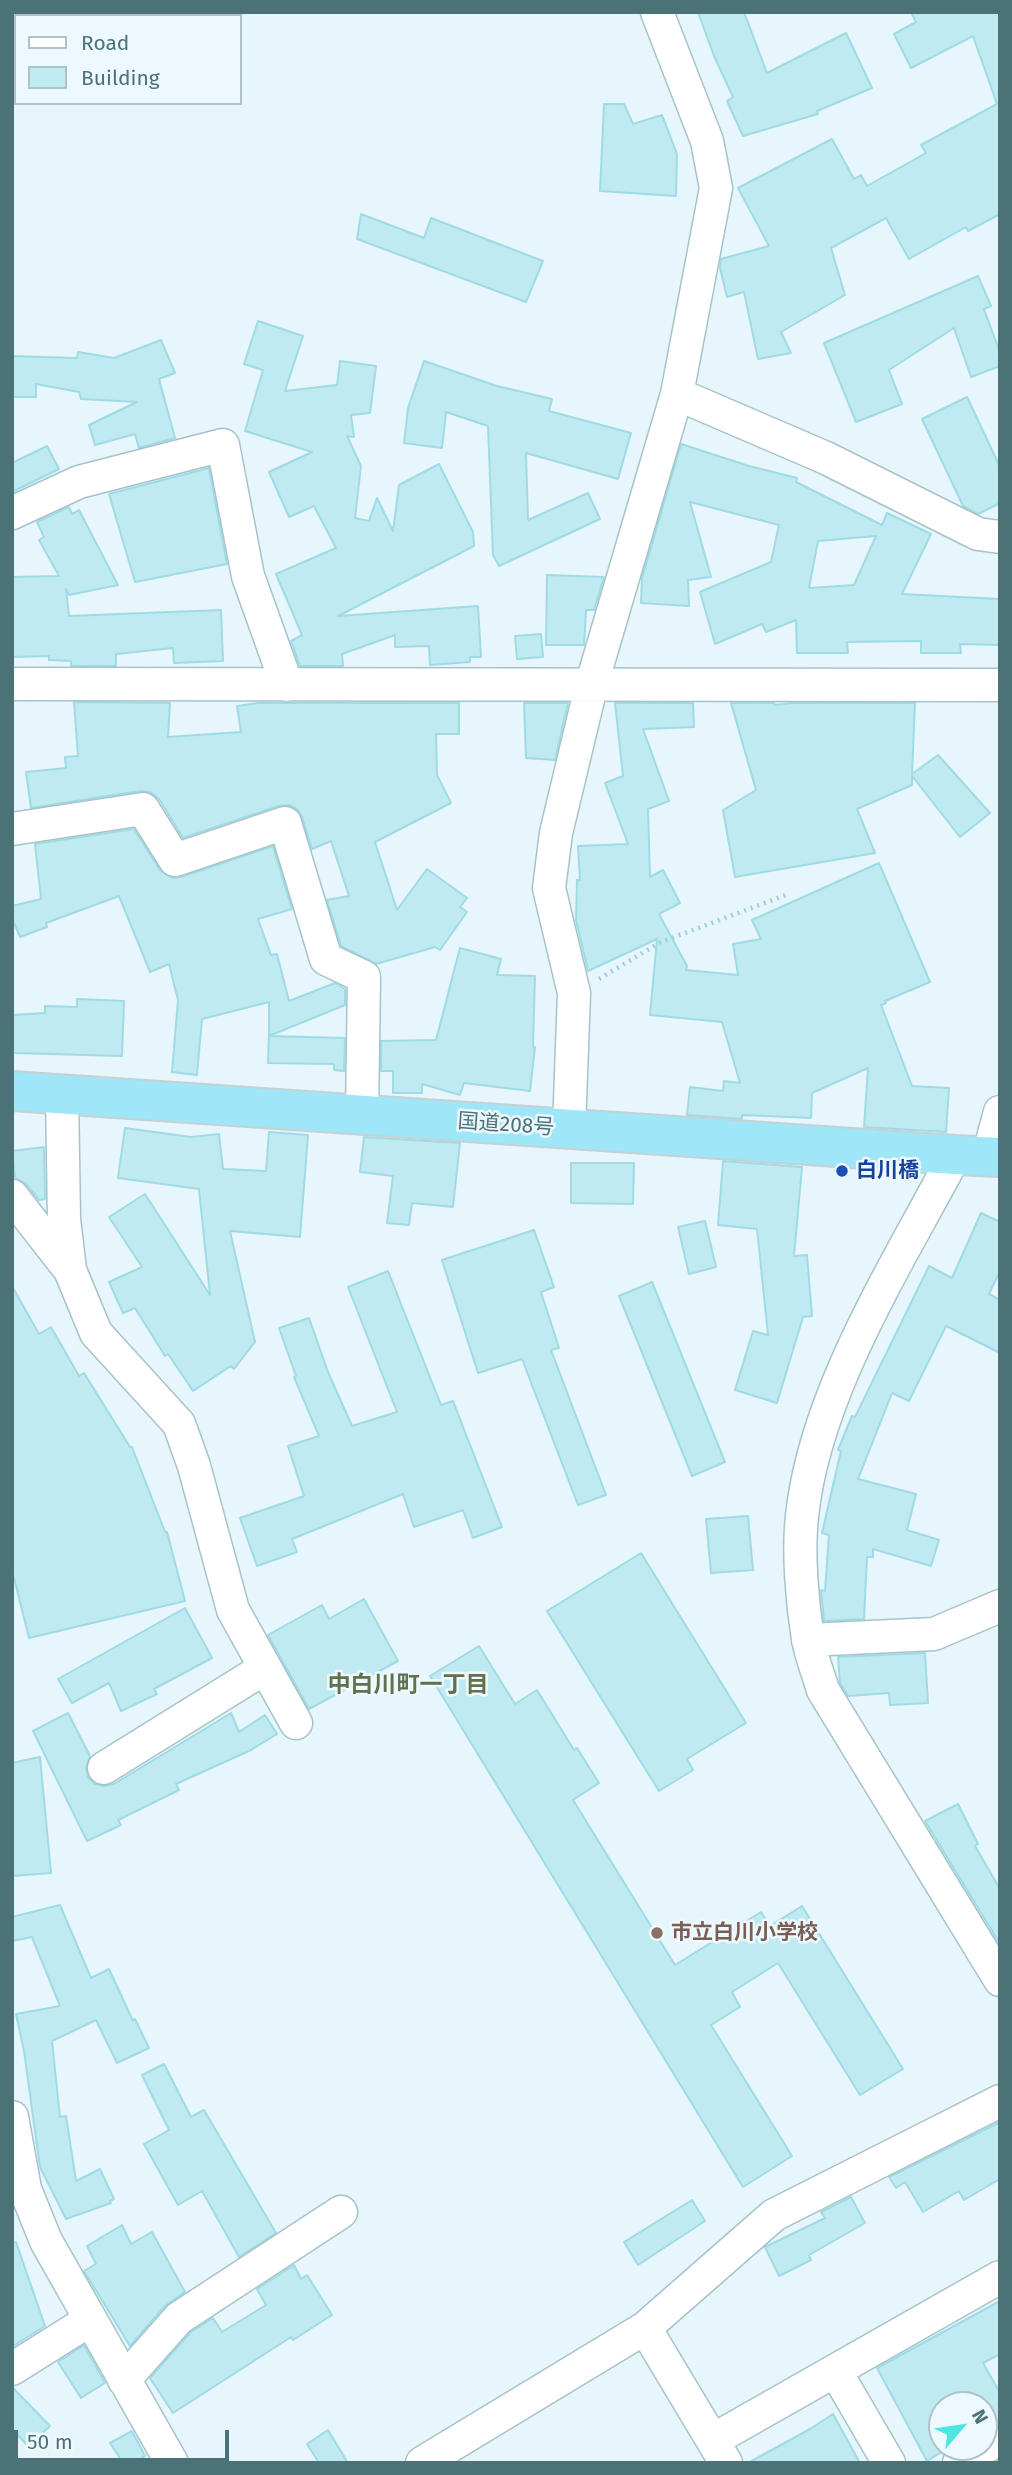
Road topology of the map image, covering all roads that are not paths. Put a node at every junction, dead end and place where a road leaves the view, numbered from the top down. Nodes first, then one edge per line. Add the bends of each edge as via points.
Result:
1 (657, 12) edge
2 (677, 394) junction
3 (12, 513) edge
4 (1000, 537) edge
5 (592, 683) junction
6 (12, 684) edge
7 (287, 685) junction
8 (1000, 685) edge
9 (12, 829) edge
10 (12, 1091) edge
11 (62, 1094) junction
12 (1000, 1112) edge
13 (362, 1115) junction
14 (569, 1129) junction
15 (981, 1156) edge
16 (12, 1196) edge
17 (70, 1270) junction
18 (1000, 1606) edge
19 (808, 1640) junction
20 (265, 1668) junction
21 (296, 1723) dead end
22 (104, 1768) dead end
23 (1000, 1980) edge
24 (1000, 2101) edge
25 (12, 2117) edge
26 (341, 2212) dead end
27 (1000, 2277) edge
28 (90, 2320) junction
29 (645, 2328) junction
30 (12, 2369) edge
31 (836, 2372) junction
32 (124, 2380) junction
33 (1000, 2438) edge
34 (719, 2452) edge
35 (172, 2463) edge
36 (422, 2463) edge
37 (889, 2463) edge
38 (959, 2463) edge

1 - 2 street via 707,141 716,188
2 - 4 street via 826,458 978,534
2 - 5 street
3 - 7 street via 79,482 223,445 248,576
5 - 7 street
5 - 8 street
5 - 14 street via 556,833 548,888 574,993
6 - 7 street
9 - 13 street via 143,809 175,860 285,823 326,959 363,977
10 - 11 highway, 国道208号
11 - 13 highway, 国道208号
11 - 17 street via 64,1219
12 - 15 street
13 - 14 highway, 国道208号
14 - 15 highway, 国道208号
15 - 19 street via 851,1351 817,1440 802,1517
16 - 17 street
17 - 20 street via 96,1333 179,1424 233,1609
18 - 19 street via 934,1634
19 - 23 street via 823,1690
20 - 21 street
20 - 22 street
24 - 29 street via 774,2215
25 - 28 street via 25,2189 46,2241
26 - 32 street via 179,2318
27 - 31 street
28 - 30 street
28 - 32 street
29 - 34 street
29 - 36 street
31 - 34 street
31 - 37 street
32 - 35 street
33 - 38 street

